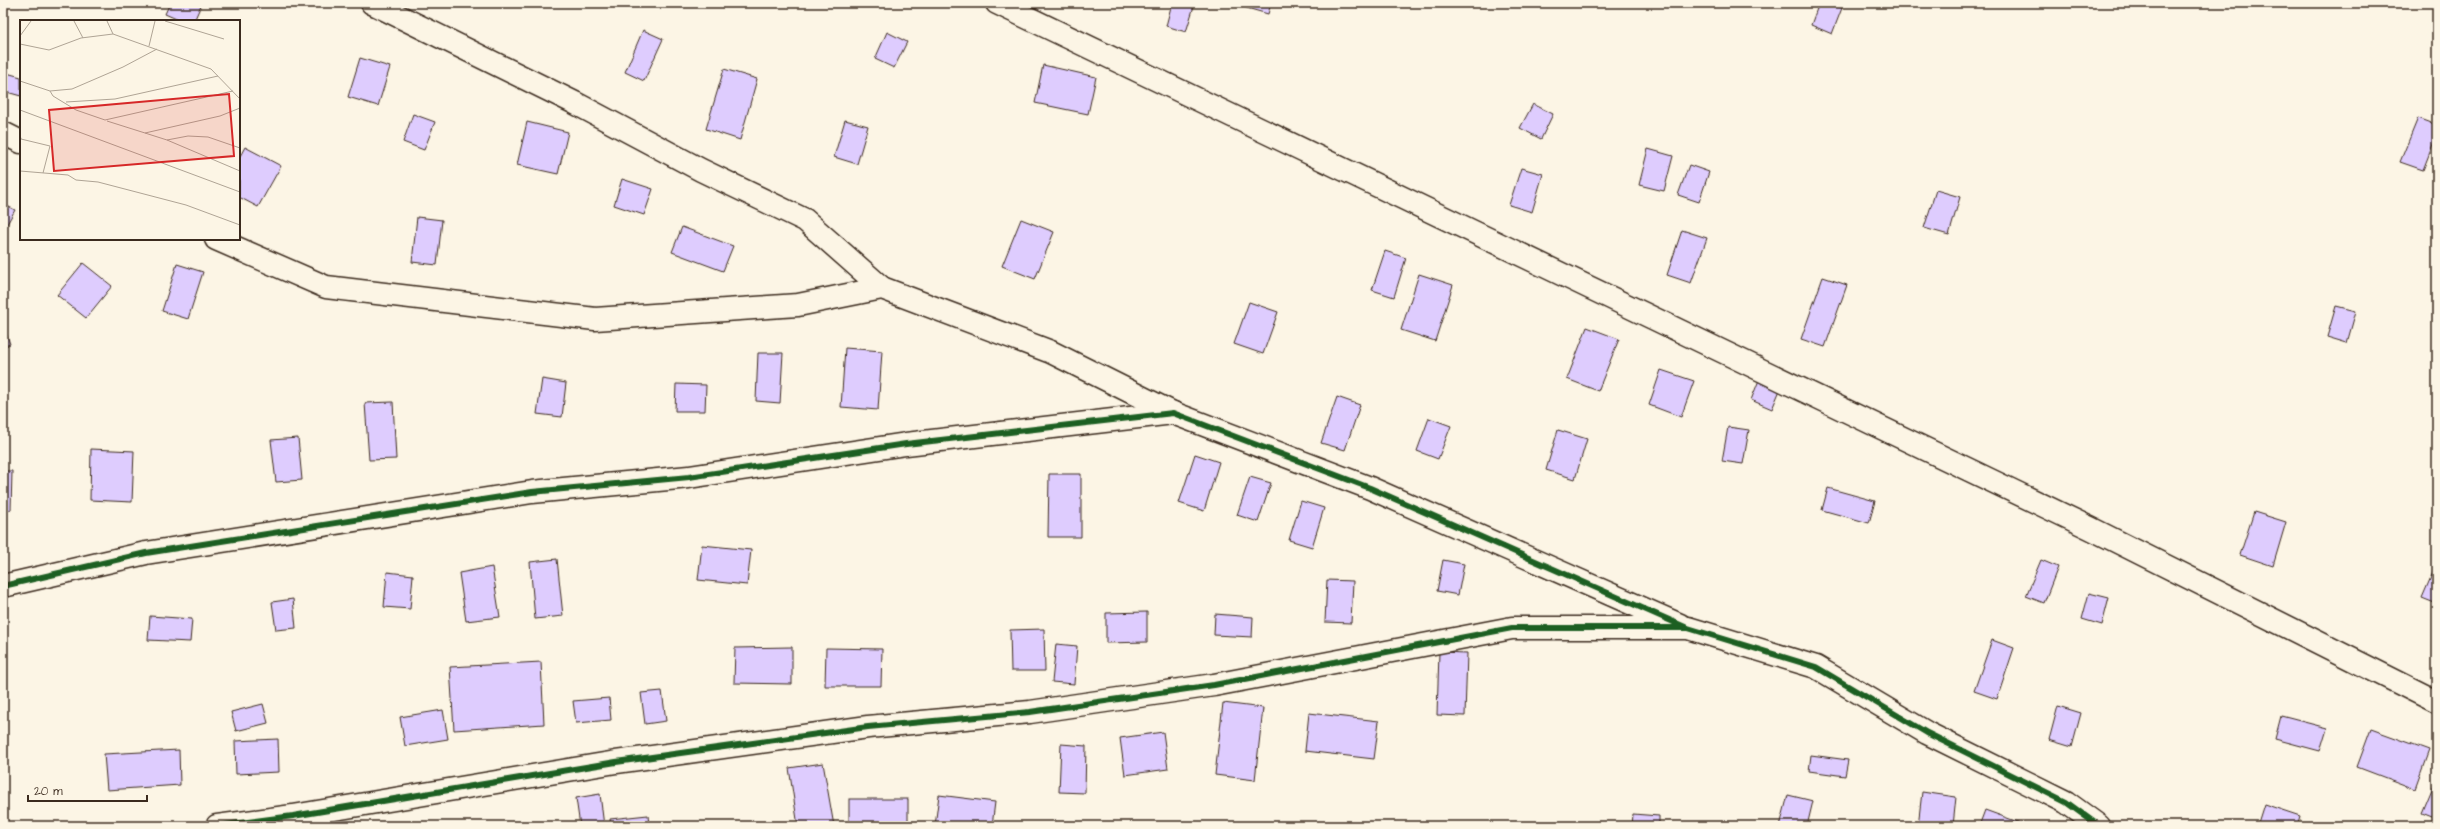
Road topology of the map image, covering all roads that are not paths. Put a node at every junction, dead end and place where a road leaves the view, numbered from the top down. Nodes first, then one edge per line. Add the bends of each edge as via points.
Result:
1 (372, 3) edge
2 (997, 3) edge
3 (3, 133) edge
4 (20, 142) edge
5 (218, 240) edge
6 (882, 288) junction
7 (1174, 413) junction
8 (3, 586) edge
9 (1688, 628) junction
10 (2437, 702) edge
11 (217, 826) edge
12 (2100, 826) edge

1 - 6 street via 805,220
2 - 10 street via 2090,528
3 - 4 street
5 - 6 street via 326,286 595,319 798,305
6 - 7 street via 1051,352
7 - 8 street via 906,444 689,477 532,492 146,553
7 - 9 street via 1370,488
9 - 11 street via 1512,628 1214,685 1030,712 868,727 616,762 293,816
9 - 12 street via 1816,667 1927,733 2066,802

